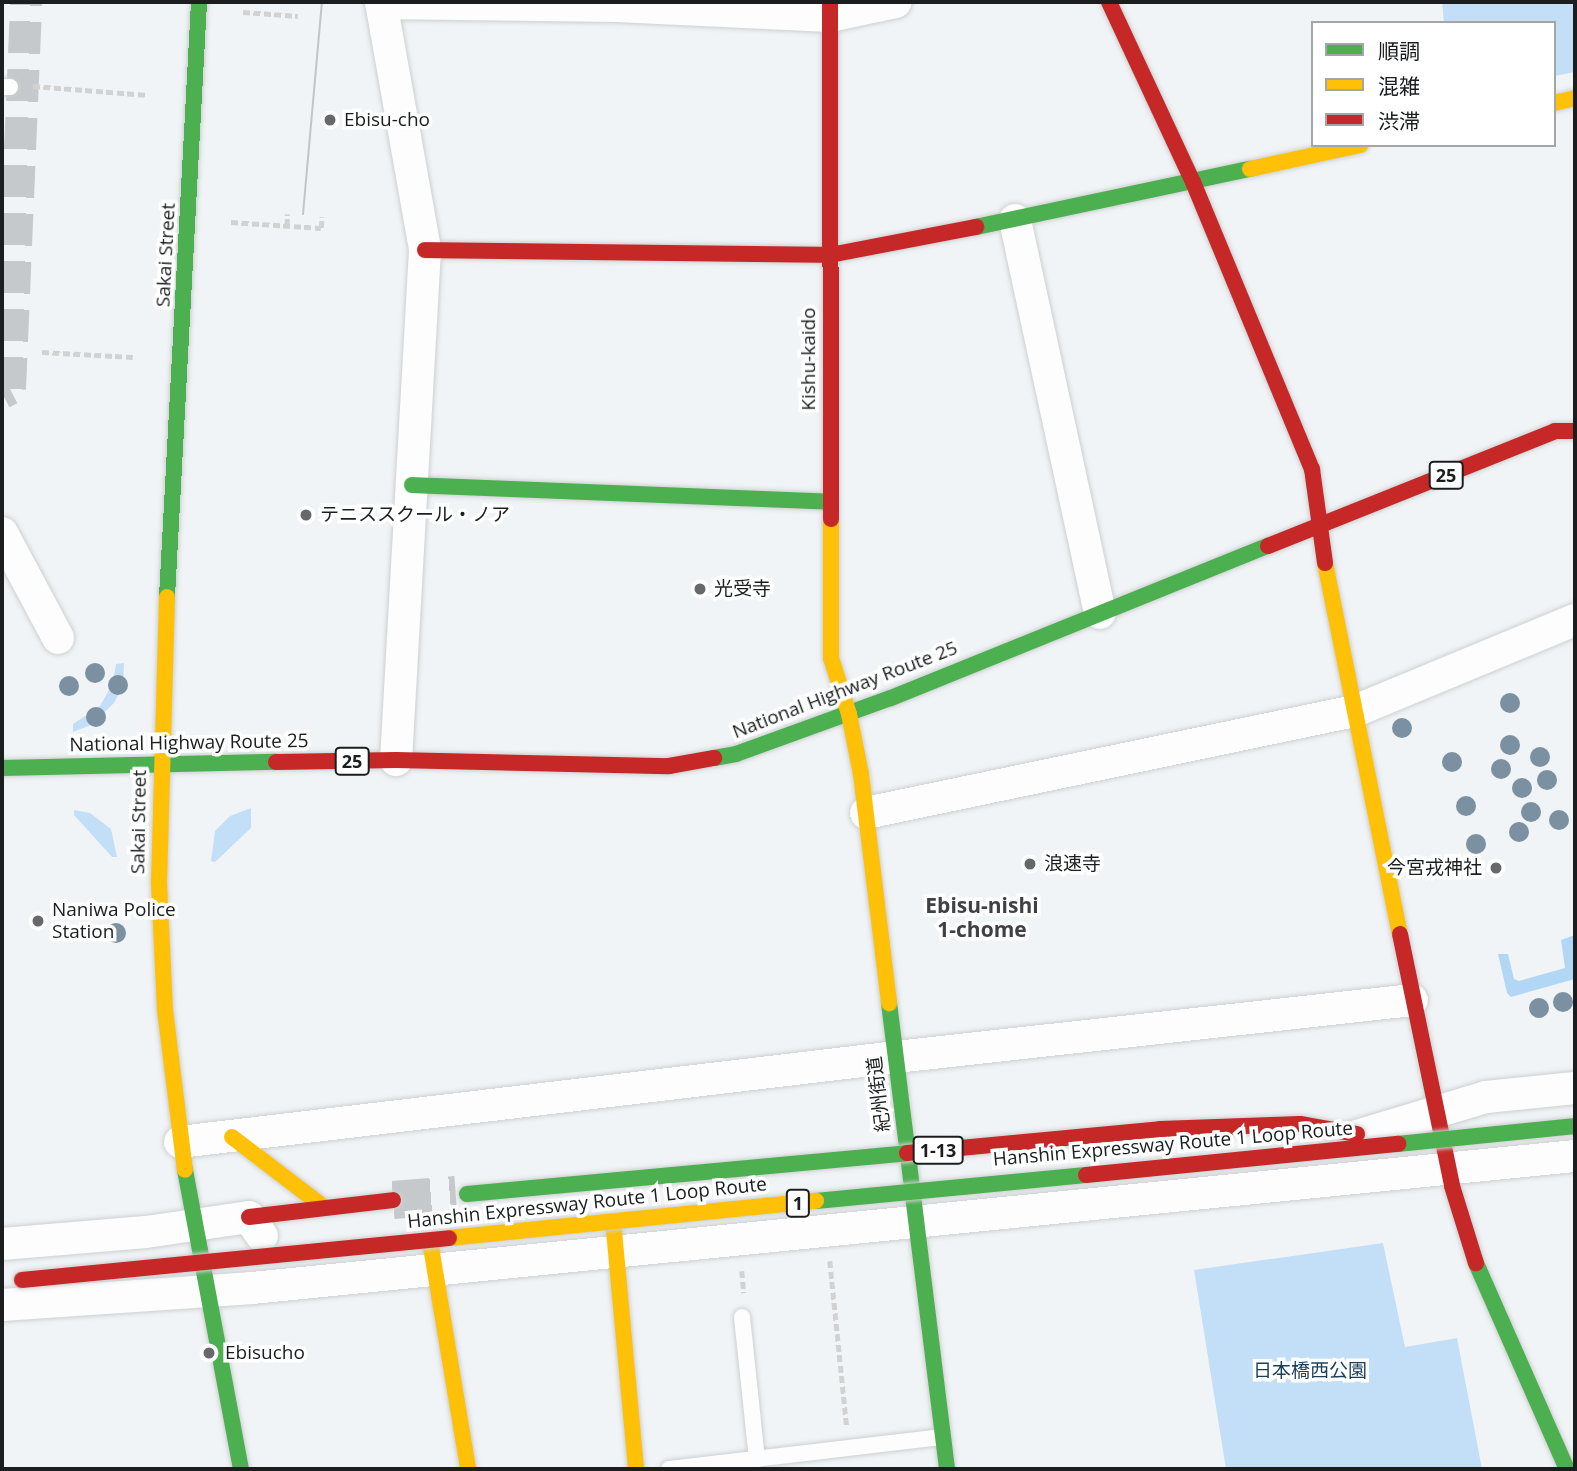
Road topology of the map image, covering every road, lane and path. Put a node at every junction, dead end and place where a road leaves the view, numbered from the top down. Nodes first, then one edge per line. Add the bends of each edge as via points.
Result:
1 (199, 2) edge
2 (381, 2) edge
3 (896, 2) edge
4 (1109, 2) edge
5 (519, 4) edge
6 (617, 4) edge
7 (830, 9) edge
8 (243, 12) dead end
9 (298, 16) dead end
10 (11, 87) edge
11 (148, 95) dead end
12 (1575, 98) edge
13 (1556, 103) edge
14 (1351, 147) edge
15 (1193, 182) junction
16 (287, 214) dead end
17 (322, 217) dead end
18 (1015, 220) junction
19 (231, 222) dead end
20 (287, 226) junction
21 (425, 250) junction
22 (830, 256) junction
23 (42, 352) dead end
24 (134, 357) dead end
25 (1575, 431) edge
26 (412, 485) junction
27 (830, 502) junction
28 (1318, 525) junction
29 (2, 533) edge
30 (1100, 613) junction
31 (1575, 620) edge
32 (58, 638) dead end
33 (1355, 711) junction
34 (849, 714) junction
35 (396, 760) junction
36 (160, 766) junction
37 (2, 768) edge
38 (866, 813) junction
39 (1412, 1000) junction
40 (896, 1056) junction
41 (1575, 1088) edge
42 (1438, 1109) junction
43 (1575, 1126) edge
44 (232, 1137) junction
45 (180, 1142) junction
46 (1408, 1143) junction
47 (1575, 1156) edge
48 (1448, 1169) junction
49 (462, 1194) tunnel mouth
50 (393, 1200) tunnel mouth
51 (324, 1207) junction
52 (913, 1210) junction
53 (286, 1211) junction
54 (249, 1217) junction
55 (195, 1225) junction
56 (275, 1241) junction
57 (615, 1241) junction
58 (2, 1244) edge
59 (829, 1247) dead end
60 (433, 1258) junction
61 (742, 1266) dead end
62 (2, 1281) edge
63 (297, 1284) junction
64 (208, 1291) junction
65 (2, 1304) edge
66 (742, 1317) joint
67 (941, 1437) junction
68 (849, 1448) junction
69 (765, 1462) edge
70 (241, 1469) edge
71 (468, 1469) edge
72 (636, 1469) edge
73 (669, 1469) edge
74 (947, 1469) edge
75 (1567, 1469) edge

1 - 36 main road, Sakai Street
2 - 5 street
2 - 21 street
3 - 7 street
4 - 15 main road
5 - 6 street
6 - 7 street
7 - 22 main road, Kishu-kaido
8 - 9 path
10 - 11 path
12 - 13 main road
14 - 15 main road
15 - 18 main road
15 - 28 main road via 1312,469
16 - 20 path
17 - 20 path via 321,228
18 - 22 main road
18 - 30 street
19 - 20 path
21 - 22 main road
21 - 26 street
22 - 27 main road, Kishu-kaido
23 - 24 path
25 - 28 main road, National Highway Route 25 / 25 via 1555,431
26 - 27 main road
26 - 35 street
27 - 34 main road, Kishu-kaido via 831,658
28 - 30 main road, National Highway Route 25 / 25
28 - 33 main road
29 - 32 street via 15,578
30 - 34 main road, National Highway Route 25 / 25
31 - 33 street
33 - 38 street
33 - 39 main road
34 - 35 main road, National Highway Route 25 / 25 via 736,754 670,766
34 - 38 main road, 紀州街道
35 - 36 main road, National Highway Route 25 / 25
36 - 37 main road, National Highway Route 25 / 25
36 - 45 main road, Sakai Street via 164,997
38 - 40 main road, 紀州街道
39 - 40 street
39 - 42 main road
40 - 44 street
40 - 52 main road, 紀州街道
41 - 42 street via 1486,1097
42 - 48 main road
42 - 52 street via 1274,1162
43 - 46 main road, Hanshin Expressway Route 1 Loop Route / 1, bridge
44 - 45 street
44 - 51 main road
45 - 55 main road, Sakai Street
46 - 49 main road, 1-13, bridge via 1300,1124 1160,1129
46 - 62 main road, Hanshin Expressway Route 1 Loop Route / 1, bridge
47 - 48 street
48 - 52 street
48 - 75 main road via 1472,1253
50 - 51 main road
51 - 53 main road
52 - 57 street
52 - 67 main road, 紀州街道
53 - 54 main road
53 - 56 street via 273,1228
54 - 55 street
54 - 56 street via 263,1239
55 - 58 street
55 - 64 main road, Sakai Street
56 - 60 street
56 - 63 street via 279,1268
57 - 60 street
57 - 72 main road
59 - 68 path
60 - 63 street
60 - 71 main road
61 - 66 path via 746,1312
63 - 64 street
64 - 65 street
64 - 70 main road, Sakai Street
66 - 69 lane
67 - 68 lane
67 - 74 main road, 紀州街道
68 - 69 lane
69 - 73 lane

